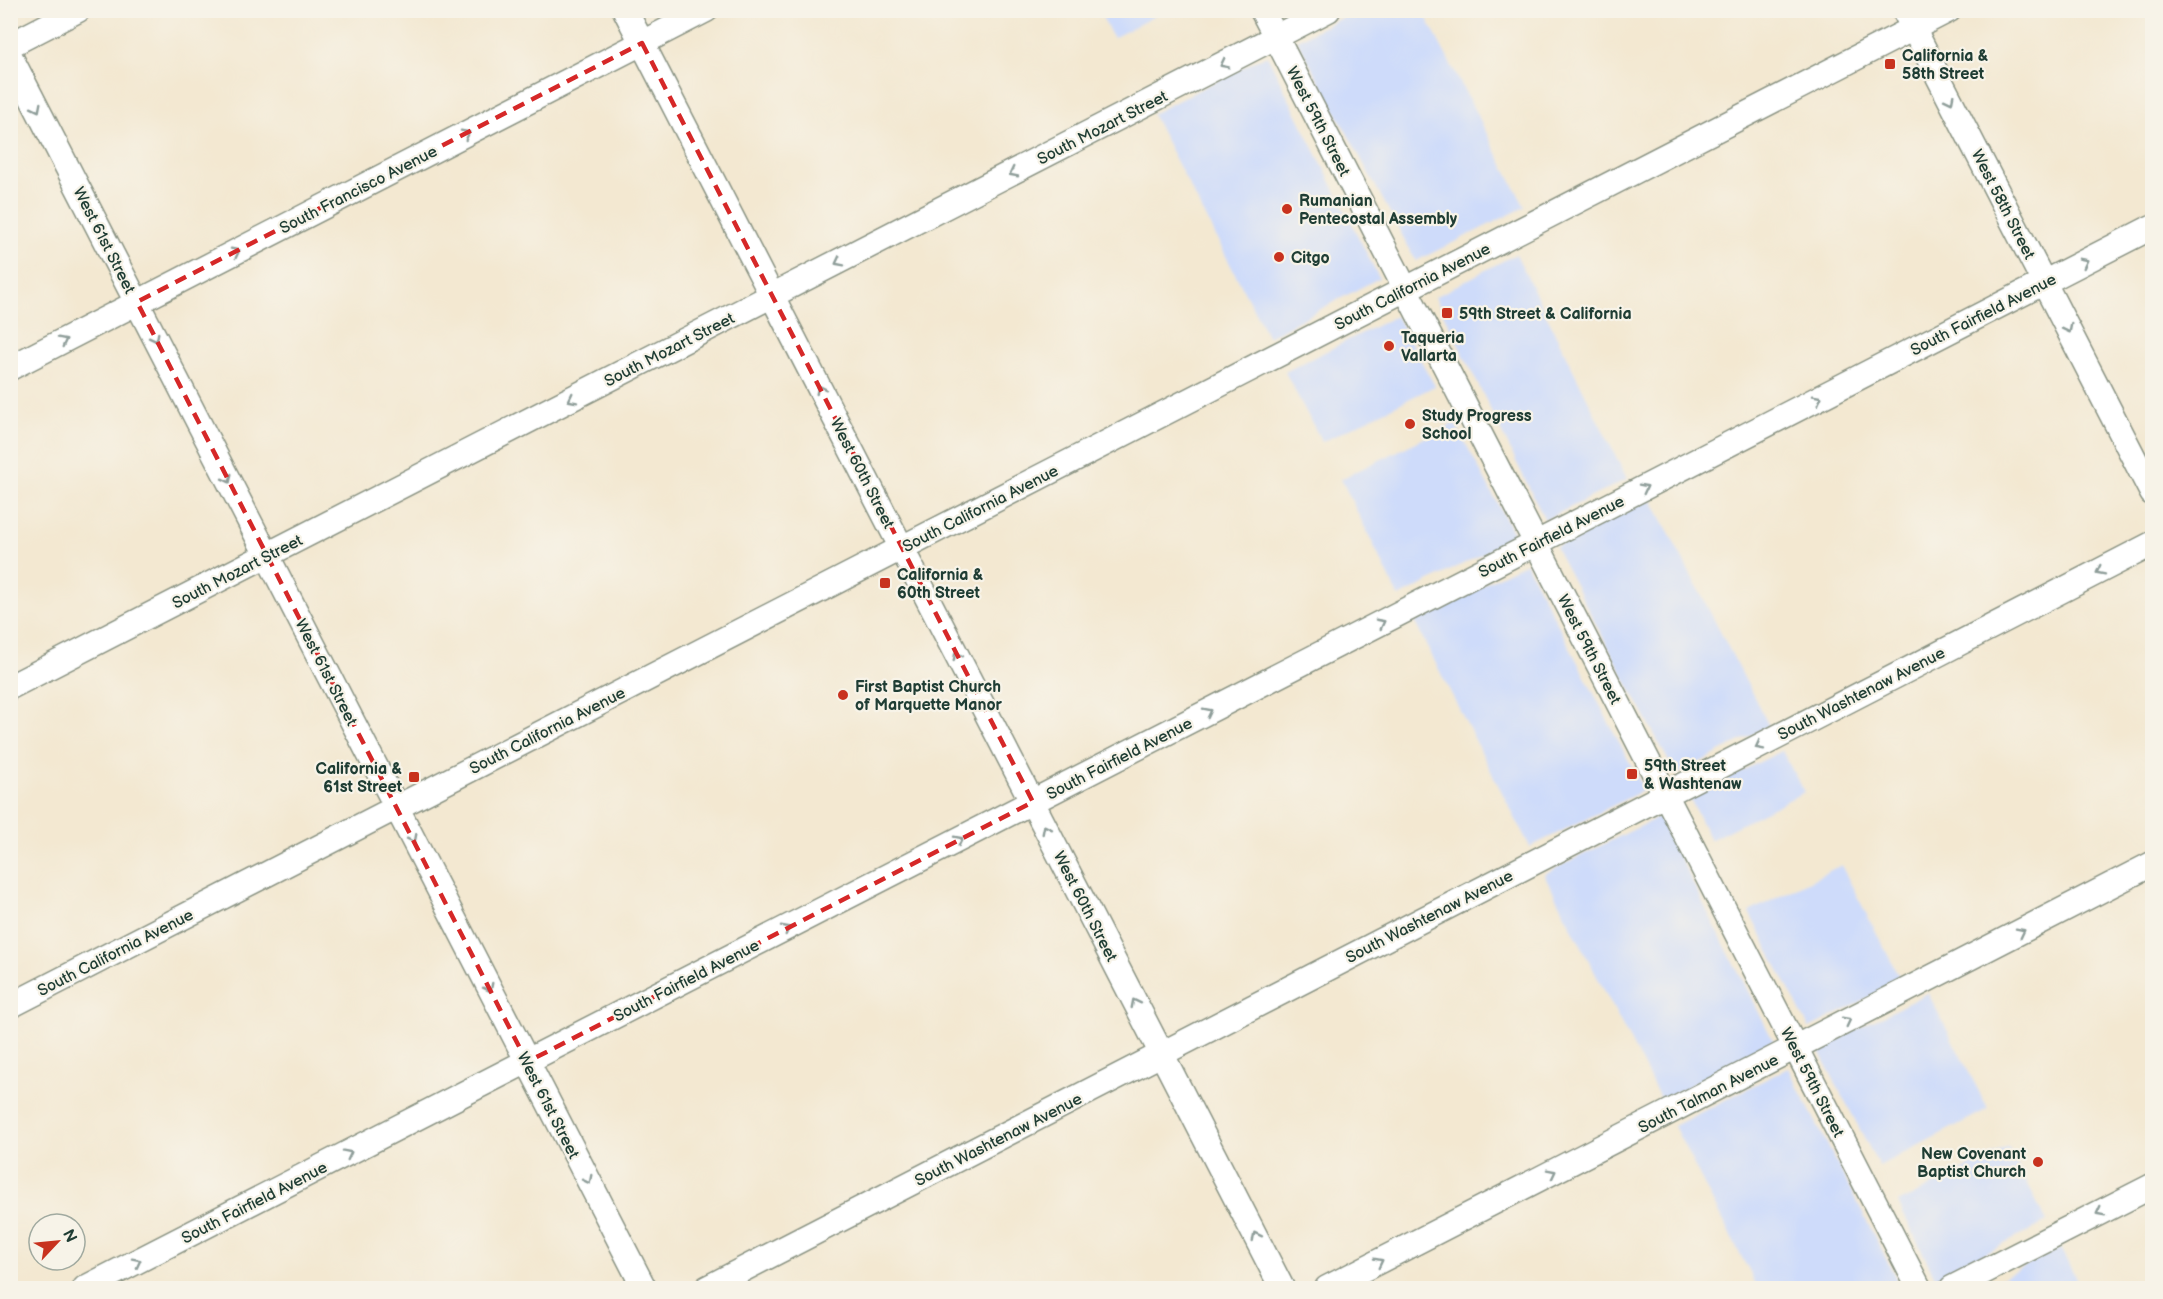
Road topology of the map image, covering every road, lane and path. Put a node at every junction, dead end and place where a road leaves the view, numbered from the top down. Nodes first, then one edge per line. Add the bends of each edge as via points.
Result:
1 (78, 10) edge
2 (625, 10) edge
3 (706, 10) edge
4 (1262, 10) edge
5 (1328, 10) edge
6 (1949, 10) edge
7 (1909, 20) edge
8 (1276, 38) junction
9 (642, 44) junction
10 (10, 45) edge
11 (10, 56) edge
12 (2152, 227) edge
13 (2044, 283) junction
14 (1405, 289) junction
15 (772, 296) junction
16 (137, 302) junction
17 (10, 368) edge
18 (2152, 493) edge
19 (1536, 544) junction
20 (2152, 544) edge
21 (902, 548) junction
22 (267, 555) junction
23 (10, 687) edge
24 (1665, 794) junction
25 (1033, 802) junction
26 (397, 807) junction
27 (2152, 864) edge
28 (10, 1006) edge
29 (1795, 1048) junction
30 (1162, 1055) junction
31 (527, 1062) junction
32 (2152, 1186) edge
33 (85, 1288) edge
34 (644, 1288) edge
35 (707, 1288) edge
36 (1282, 1288) edge
37 (1327, 1288) edge
38 (1919, 1288) edge
39 (1952, 1288) edge

1 - 10 street
2 - 9 street, West 60th Street
3 - 9 street, South Francisco Avenue
4 - 8 street, West 59th Street
5 - 8 street, South Mozart Street
6 - 7 street, South California Avenue
7 -> 13 street, West 58th Street
7 - 14 street, South California Avenue
8 - 14 street, West 59th Street
8 -> 15 street, South Mozart Street
9 - 15 street, West 60th Street
16 -> 9 street, South Francisco Avenue
11 -> 16 street, West 61st Street
13 -> 12 street, South Fairfield Avenue
13 -> 18 street, West 58th Street
19 -> 13 street, South Fairfield Avenue
14 - 19 street, West 59th Street
14 - 21 street, South California Avenue
21 -> 15 street, West 60th Street
15 -> 22 street, South Mozart Street
17 -> 16 street, South Francisco Avenue
16 -> 22 street, West 61st Street
19 - 24 street, West 59th Street
25 -> 19 street, South Fairfield Avenue
20 -> 24 street, South Washtenaw Avenue
25 -> 21 street, West 60th Street
21 - 26 street, South California Avenue
22 - 23 street, South Mozart Street
22 - 26 street, West 61st Street
24 - 29 street, West 59th Street
24 - 30 street, South Washtenaw Avenue
30 -> 25 street, West 60th Street
31 -> 25 street, South Fairfield Avenue
26 - 28 street, South California Avenue
26 -> 31 street, West 61st Street
29 -> 27 street, South Talman Avenue
37 -> 29 street, South Talman Avenue
29 - 38 street, West 59th Street
30 - 35 street, South Washtenaw Avenue
36 -> 30 street, West 60th Street
33 -> 31 street, South Fairfield Avenue
31 -> 34 street, West 61st Street
32 -> 39 street

